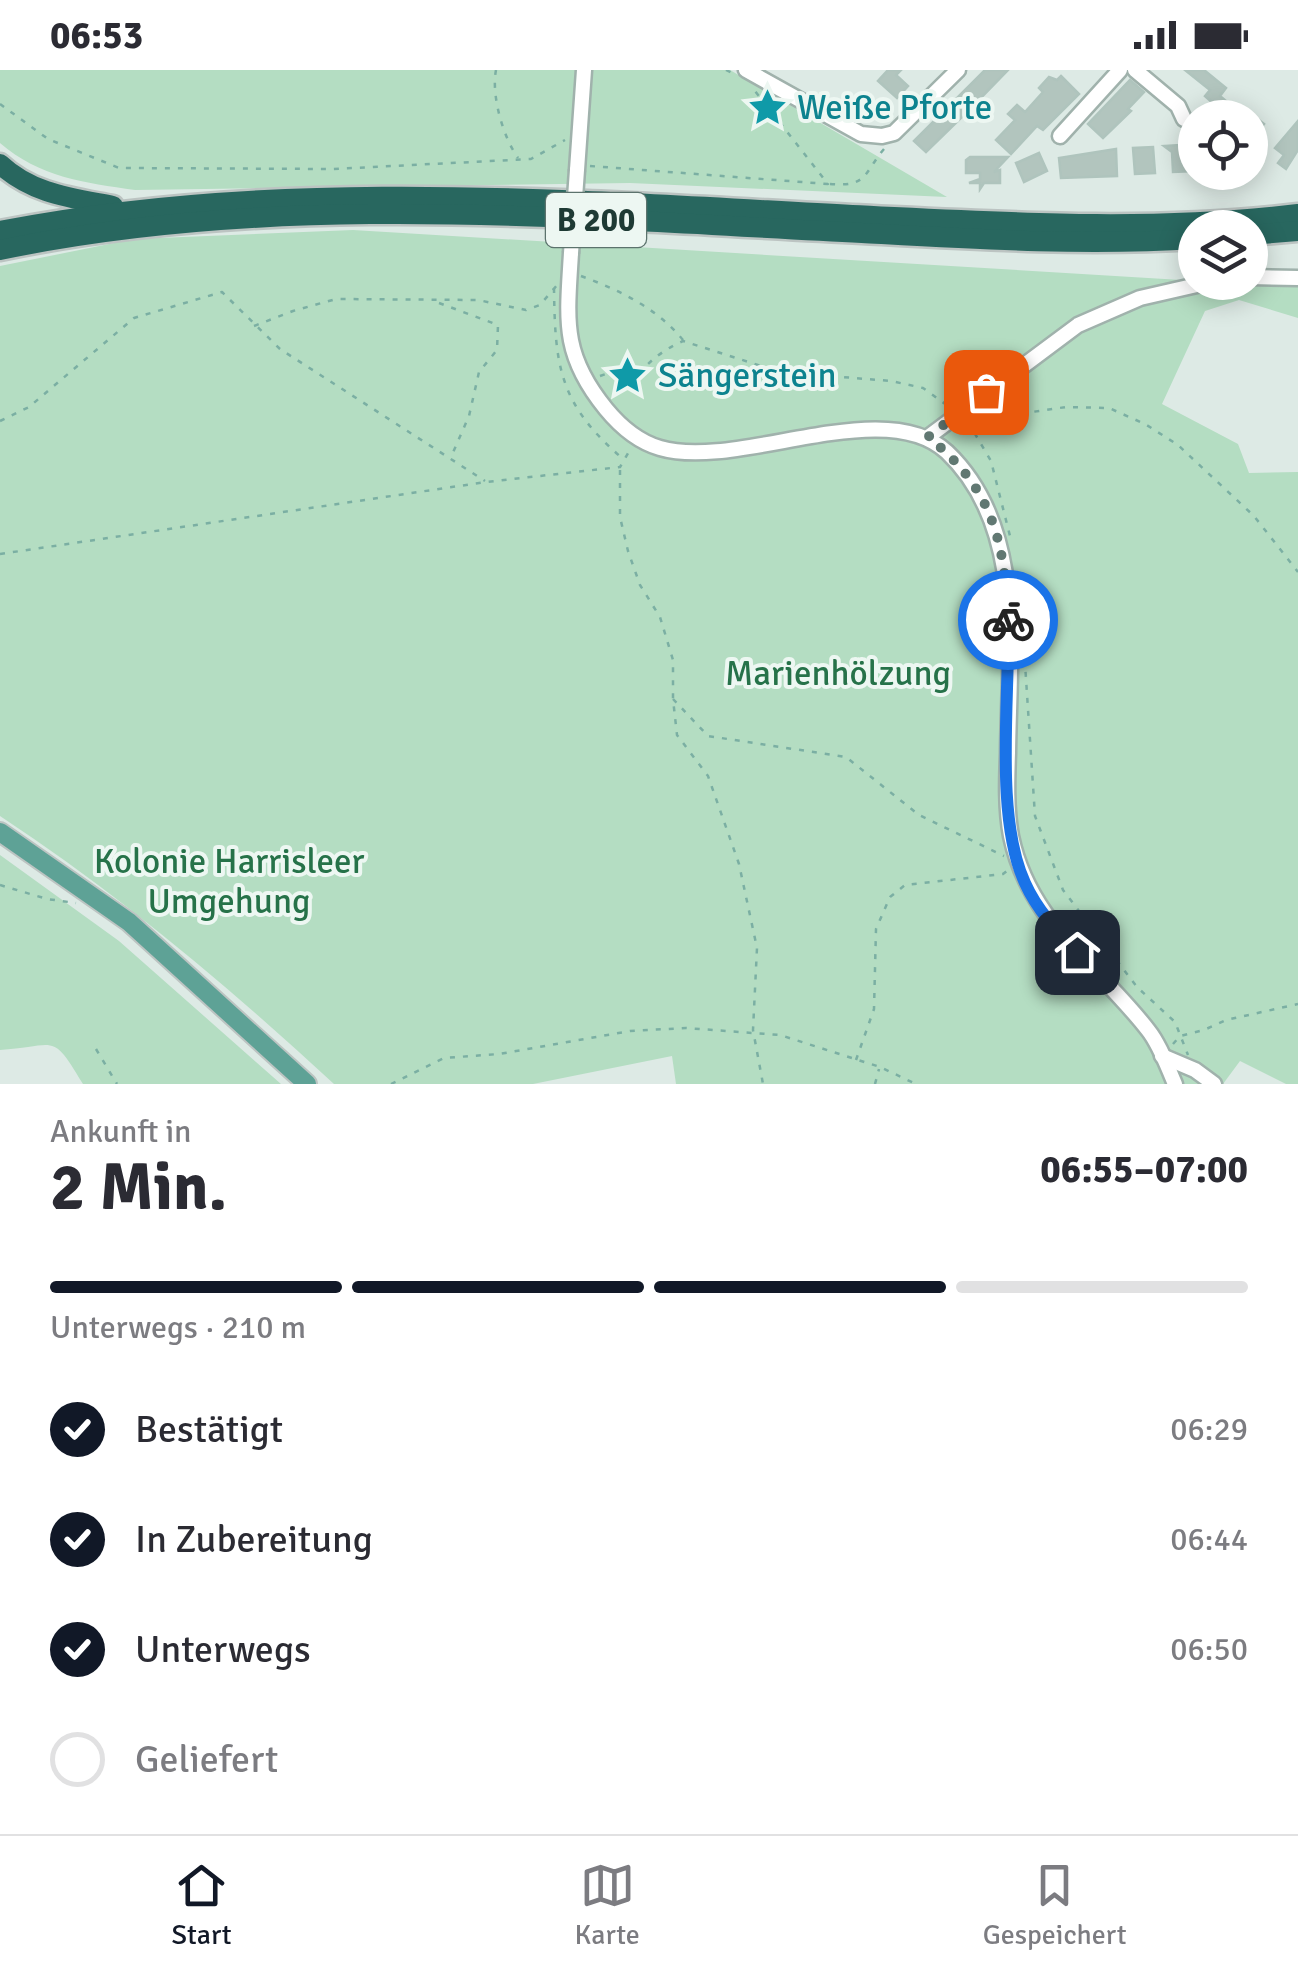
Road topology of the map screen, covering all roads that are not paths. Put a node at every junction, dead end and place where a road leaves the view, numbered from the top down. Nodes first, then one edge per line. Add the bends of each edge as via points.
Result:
1 (584, 70) edge
2 (958, 70) edge
3 (1120, 70) edge
4 (1135, 70) edge
5 (747, 71) edge
6 (1178, 106) edge
7 (1060, 136) dead end
8 (0, 164) edge
9 (134, 210) junction
10 (1298, 214) edge
11 (0, 231) edge
12 (1298, 231) edge
13 (1268, 234) edge
14 (1178, 240) edge
15 (0, 250) edge
16 (1268, 278) edge
17 (1298, 278) edge
18 (1178, 289) edge
19 (928, 437) junction
20 (0, 832) edge
21 (1162, 1056) junction
22 (307, 1084) edge
23 (1174, 1084) edge
24 (1214, 1084) edge

1 - 19 street, bridge via 568,331 584,382 615,420 662,449 706,451 863,430
2 - 5 street via 883,142
3 - 7 street
4 - 6 street
8 - 9 highway via 34,188
9 - 10 highway, B 200 via 390,196 1016,223 1187,224
9 - 11 highway, B 200
12 - 13 highway
14 - 15 highway, B 200 via 1016,241 387,212 136,226
16 - 17 street
18 - 19 street via 1078,326 964,417
19 - 21 street via 977,488 1002,554 1007,796 1025,883 1052,925 1150,1032
20 - 22 main road via 128,922
21 - 23 street
21 - 24 street

